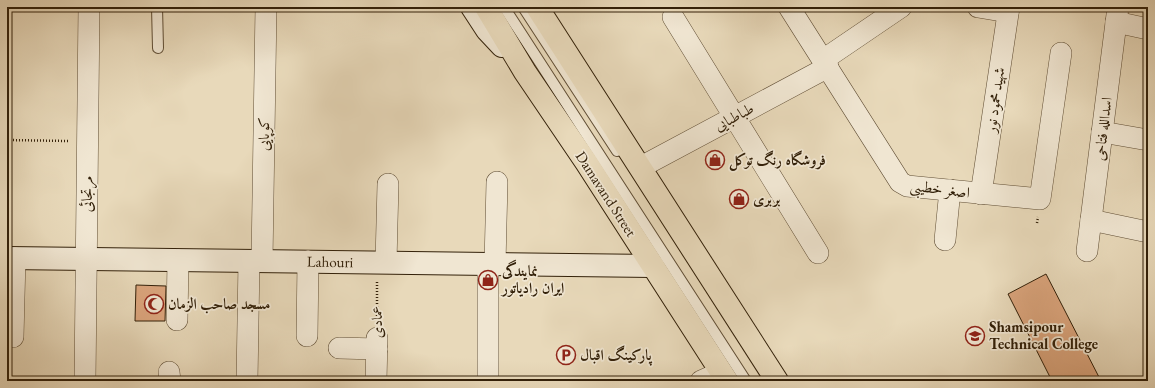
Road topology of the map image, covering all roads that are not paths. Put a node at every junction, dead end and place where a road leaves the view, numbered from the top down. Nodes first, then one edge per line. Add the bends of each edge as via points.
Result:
1 (89, 7) edge
2 (157, 7) edge
3 (266, 7) edge
4 (472, 7) edge
5 (486, 7) edge
6 (504, 7) edge
7 (523, 7) edge
8 (537, 7) edge
9 (548, 7) edge
10 (789, 7) edge
11 (901, 7) edge
12 (978, 7) edge
13 (1008, 9) edge
14 (1117, 15) edge
15 (673, 17) dead end
16 (1148, 29) edge
17 (563, 47) junction
18 (158, 48) dead end
19 (1062, 53) dead end
20 (825, 64) junction
21 (525, 72) junction
22 (735, 117) junction
23 (1102, 132) junction
24 (1148, 140) edge
25 (632, 164) junction
26 (497, 182) dead end
27 (388, 184) dead end
28 (950, 190) junction
29 (981, 194) junction
30 (1091, 220) junction
31 (1148, 232) edge
32 (670, 234) dead end
33 (946, 240) dead end
34 (1087, 251) dead end
35 (818, 253) dead end
36 (11, 258) edge
37 (86, 259) junction
38 (178, 260) junction
39 (256, 261) junction
40 (308, 261) junction
41 (382, 262) junction
42 (492, 264) junction
43 (653, 266) junction
44 (177, 320) dead end
45 (307, 336) dead end
46 (13, 337) dead end
47 (339, 348) dead end
48 (724, 376) edge
49 (85, 381) edge
50 (247, 381) edge
51 (376, 381) edge
52 (488, 381) edge
53 (700, 381) edge
54 (746, 381) edge
55 (766, 381) edge
56 (777, 381) edge

1 - 37 street, مرتجائی
2 - 18 lane
3 - 39 street, کوپایی
4 - 21 main road via 488,30
5 - 21 main road, Damavand Street
6 - 54 lane
7 - 25 lane
8 - 17 main road
9 - 17 main road
10 - 20 street, اصغر خطیبی
11 - 20 street, طباطبایی
12 - 13 street
13 - 29 street, شهید محمود نور
14 - 16 street
14 - 23 street, اسدالله فتاحی
15 - 22 street
17 - 25 main road
19 - 29 street, اصغر خطیبی via 1040,199
20 - 22 street, طباطبایی
20 - 28 street, اصغر خطیبی via 900,182 907,186
21 - 43 main road, Damavand Street
22 - 25 street, طباطبایی
22 - 35 street
23 - 24 street
23 - 30 street, اسدالله فتاحی
25 - 56 main road
26 - 42 street
27 - 41 street
28 - 29 street, اصغر خطیبی
28 - 33 street
30 - 31 street
30 - 34 street, اسدالله فتاحی
32 - 55 lane
36 - 37 main road, Lahouri
36 - 46 street
37 - 38 main road, Lahouri
37 - 49 street, مرتجائی
38 - 39 main road, Lahouri
38 - 44 street
39 - 40 main road, Lahouri
39 - 50 street, کوپایی
40 - 41 main road, Lahouri
40 - 45 street
41 - 42 main road, Lahouri
42 - 43 main road, Lahouri
42 - 52 street
43 - 48 main road, Damavand Street
47 - 51 street, عمادی via 377,343
48 - 53 street

